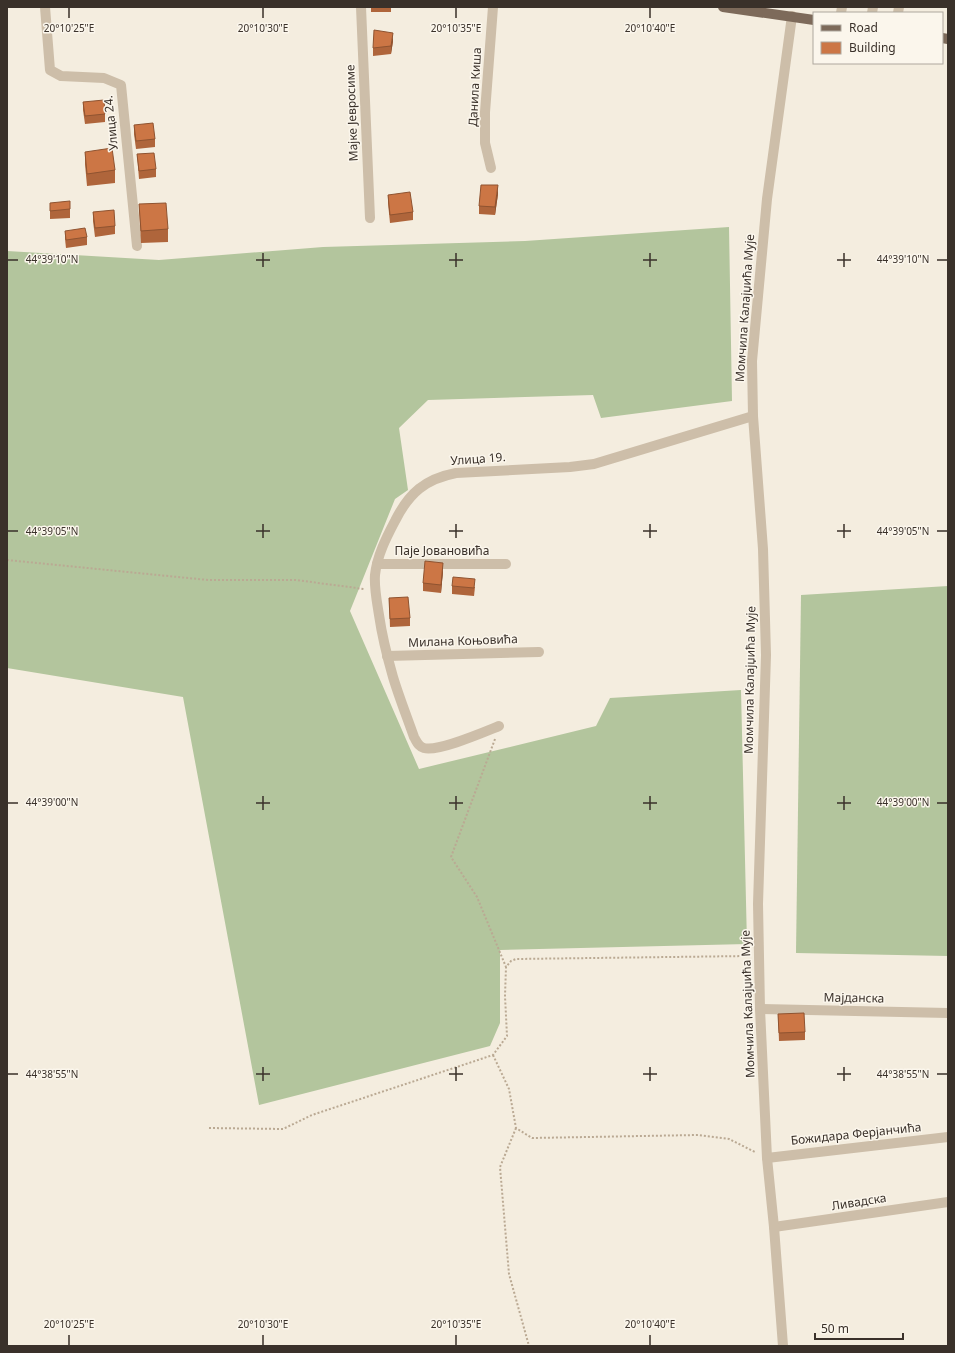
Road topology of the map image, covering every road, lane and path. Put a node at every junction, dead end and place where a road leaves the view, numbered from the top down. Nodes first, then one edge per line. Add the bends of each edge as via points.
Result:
1 (45, 7) edge
2 (361, 7) edge
3 (493, 7) edge
4 (728, 7) edge
5 (792, 16) junction
6 (813, 20) edge
7 (491, 168) dead end
8 (370, 218) dead end
9 (137, 246) dead end
10 (753, 416) junction
11 (7, 560) edge
12 (377, 564) junction
13 (506, 564) dead end
14 (376, 591) junction
15 (539, 652) dead end
16 (387, 656) junction
17 (500, 726) joint
18 (758, 957) junction
19 (506, 967) junction
20 (760, 1008) junction
21 (948, 1013) edge
22 (493, 1055) junction
23 (209, 1128) dead end
24 (516, 1128) junction
25 (948, 1137) edge
26 (767, 1158) junction
27 (948, 1202) edge
28 (774, 1228) junction
29 (530, 1346) edge
30 (783, 1346) edge

1 - 9 street, Улица 24. via 50,70 61,76 104,78 121,85
2 - 8 street, Мајке Јевросиме
3 - 7 street, Данила Киша via 485,112 485,143
4 - 5 main road
5 - 6 main road
5 - 10 street, Момчила Калајџића Мује via 766,207 752,361
10 - 12 street, Улица 19. via 594,464 456,473 433,480 419,488 402,508
10 - 18 street, Момчила Калајџића Мује via 766,656
11 - 14 path via 208,580 296,580
12 - 13 street, Паје Јовановића
12 - 14 street, Улица 19.
14 - 16 street, Улица 19.
15 - 16 street, Милана Коњовића
16 - 17 street, Улица 19. via 418,744 424,748 436,748
17 - 19 path via 452,857 477,897
18 - 19 path via 516,959
18 - 20 street, Момчила Калајџића Мује
19 - 22 path via 507,1036
20 - 21 street, Мајданска
20 - 26 street, Момчила Калајџића Мује
22 - 23 path via 312,1115 283,1129
22 - 24 path via 509,1089
24 - 26 path via 532,1138 698,1135 729,1138
24 - 29 path via 500,1167 509,1274
25 - 26 street, Божидара Ферјанчића
26 - 28 street, Момчила Калајџића Мује
27 - 28 street, Ливадска
28 - 30 street, Момчила Калајџића Мује

